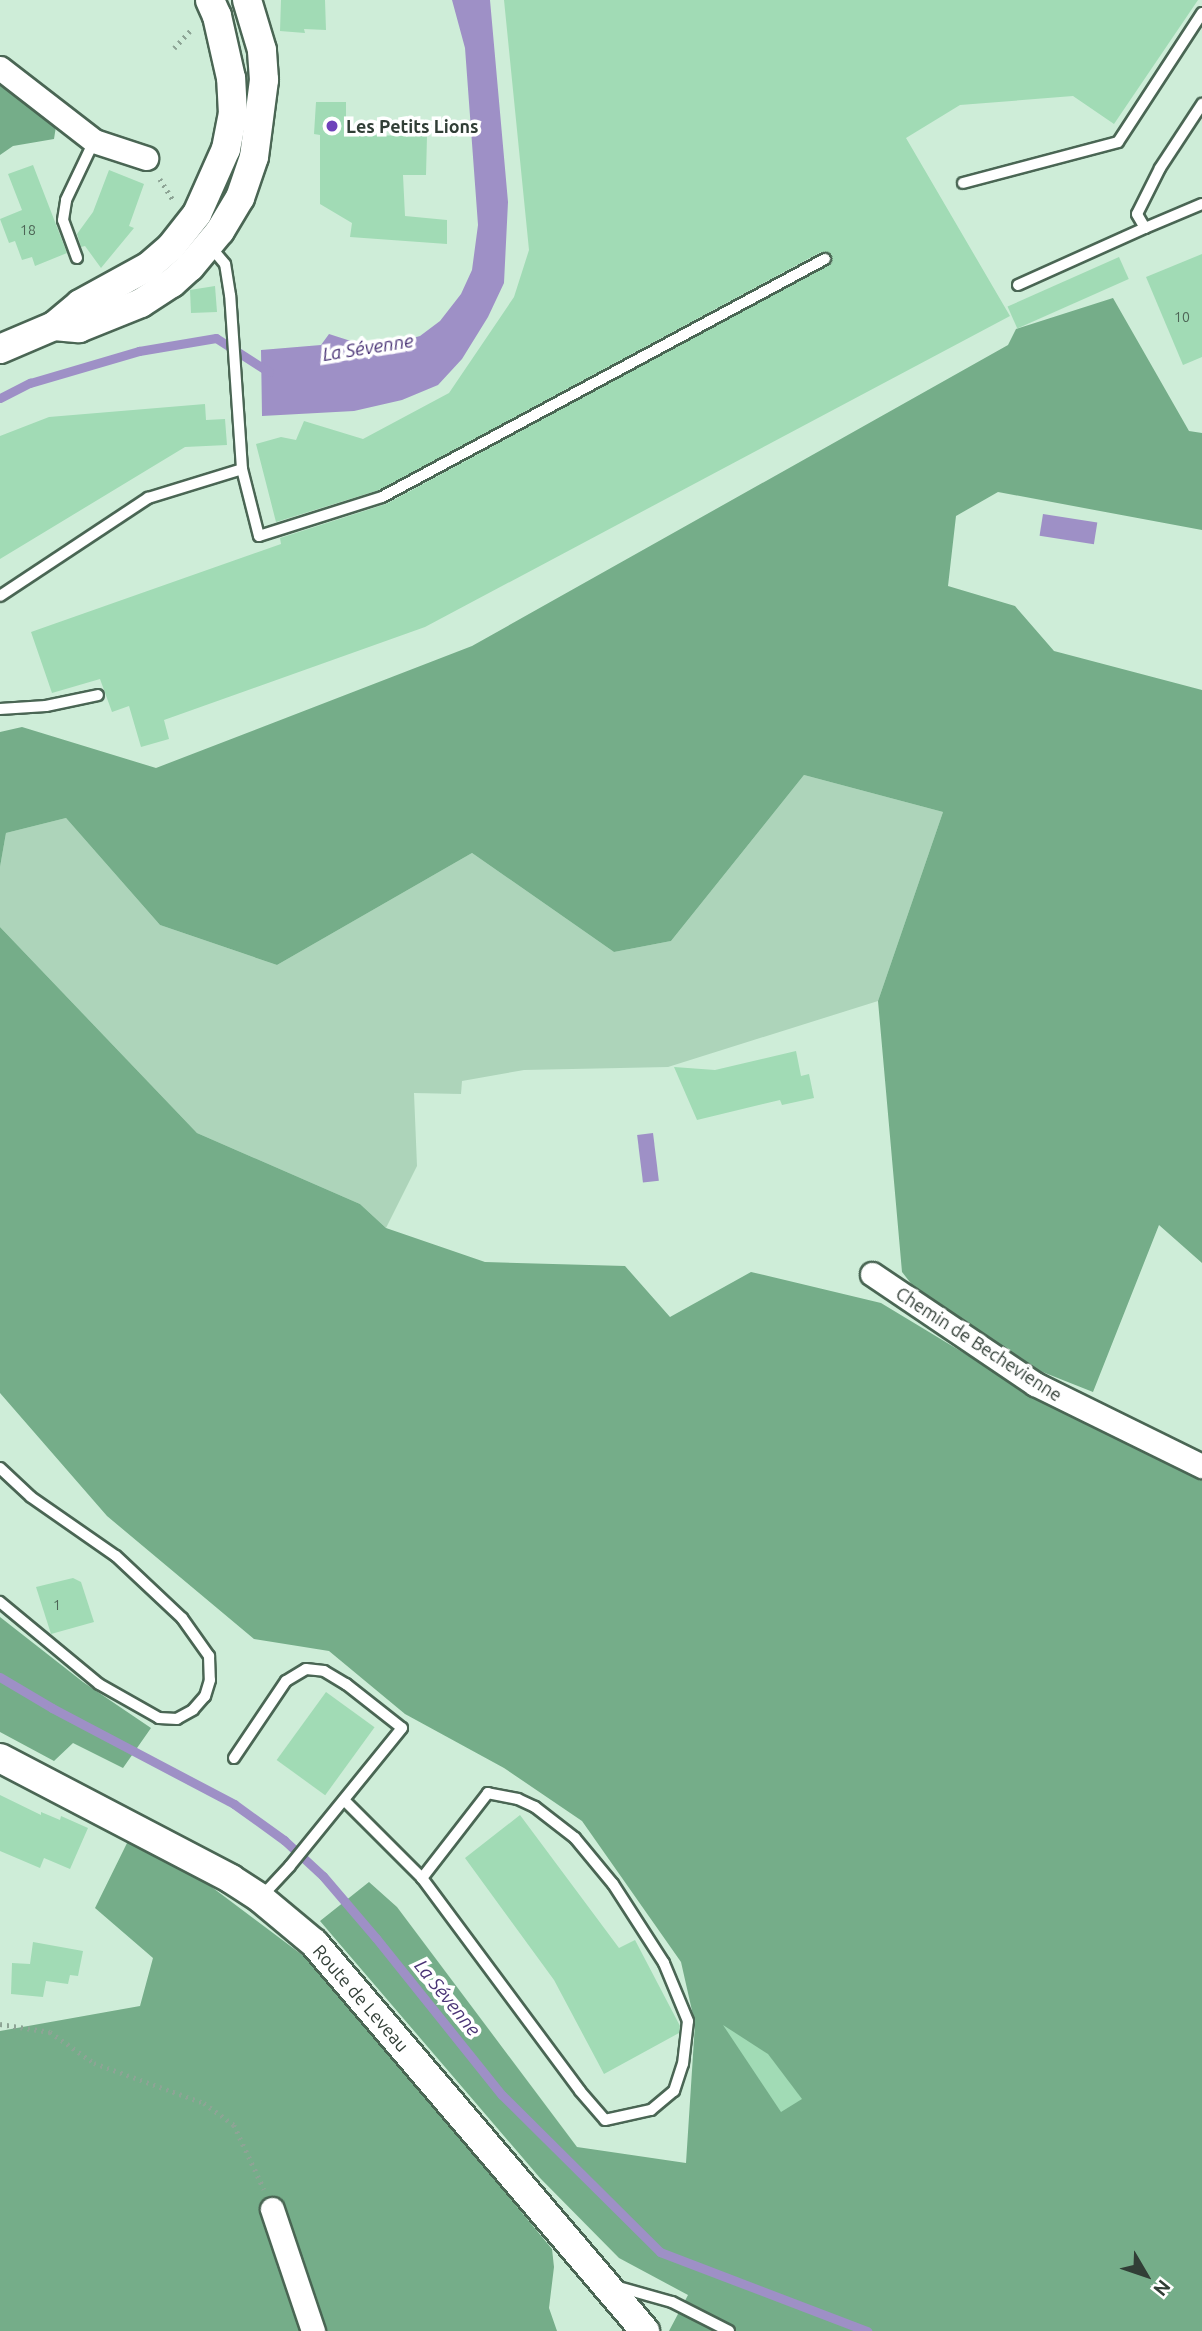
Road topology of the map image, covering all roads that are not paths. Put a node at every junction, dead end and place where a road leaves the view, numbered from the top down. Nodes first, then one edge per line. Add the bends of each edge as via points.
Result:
1 (210, 0) edge
2 (247, 0) edge
3 (1202, 13) edge
4 (0, 68) edge
5 (1202, 104) edge
6 (94, 141) junction
7 (146, 158) road end
8 (963, 183) dead end
9 (1202, 204) edge
10 (1145, 228) junction
11 (199, 235) junction
12 (77, 258) dead end
13 (825, 260) dead end
14 (1018, 285) dead end
15 (0, 349) edge
16 (242, 469) junction
17 (0, 596) edge
18 (98, 695) dead end
19 (0, 709) edge
20 (872, 1274) dead end
21 (1202, 1466) edge
22 (0, 1468) edge
23 (0, 1602) edge
24 (0, 1758) edge
25 (234, 1758) dead end
26 (344, 1800) junction
27 (422, 1878) junction
28 (260, 1898) junction
29 (272, 2209) road end
30 (604, 2283) junction
31 (313, 2331) edge
32 (645, 2331) edge
33 (729, 2331) edge

1 - 11 street via 228,67 233,114
2 - 11 street via 262,50 264,80 256,144 240,198
3 - 8 lane via 1118,142
4 - 6 street
5 - 10 lane via 1160,167 1137,214
6 - 7 street
6 - 12 lane via 66,200 64,220
9 - 10 lane
10 - 14 lane
11 - 15 street via 181,275 141,303 79,328 43,330
11 - 16 lane via 225,264
13 - 16 lane via 382,497 259,537
16 - 17 lane via 148,498
18 - 19 lane via 46,706
20 - 21 street, Chemin de Bechevienne via 1035,1384
22 - 23 lane via 31,1497 117,1556 182,1618 209,1656 205,1696 193,1710 177,1718 159,1718 99,1684
24 - 28 street, Route de Leveau
25 - 26 lane via 286,1681 306,1669 324,1671 402,1728
26 - 27 lane
26 - 28 lane
27 - 27 lane via 605,2120 651,2110 674,2091 683,2064 688,2021 664,1962 613,1884 575,1838 535,1807 488,1793
28 - 30 street, Route de Leveau via 314,1943 355,1987
29 - 31 street
30 - 32 street, Route de Leveau
30 - 33 lane via 672,2302

